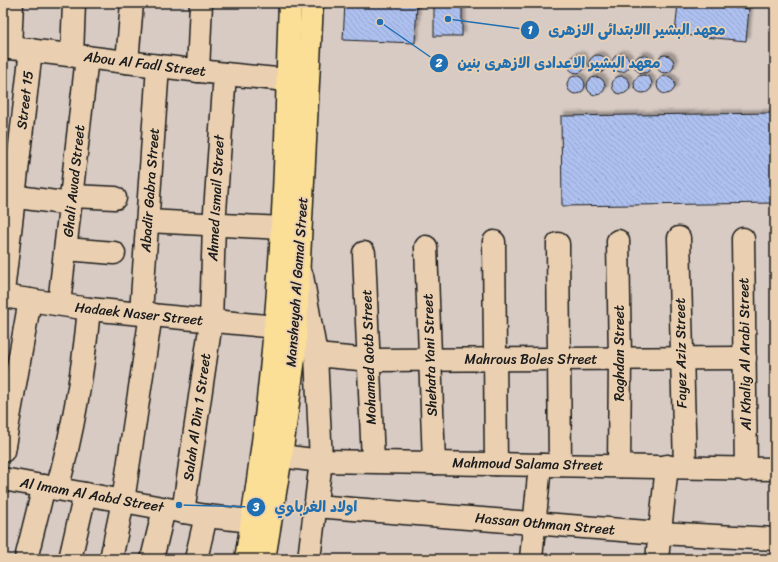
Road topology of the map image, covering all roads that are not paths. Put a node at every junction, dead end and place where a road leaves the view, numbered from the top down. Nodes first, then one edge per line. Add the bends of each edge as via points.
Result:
1 (12, 3) edge
2 (74, 3) edge
3 (132, 3) edge
4 (202, 3) edge
5 (290, 3) edge
6 (312, 3) edge
7 (15, 48) edge
8 (80, 56) junction
9 (127, 62) junction
10 (158, 66) junction
11 (198, 71) junction
12 (224, 74) junction
13 (287, 80) junction
14 (8, 196) edge
15 (115, 198) dead end
16 (71, 200) junction
17 (148, 221) junction
18 (214, 225) junction
19 (282, 228) junction
20 (679, 238) dead end
21 (743, 239) dead end
22 (618, 241) dead end
23 (494, 242) dead end
24 (558, 244) dead end
25 (426, 247) dead end
26 (66, 249) junction
27 (114, 253) dead end
28 (364, 253) dead end
29 (299, 257) junction
30 (3, 292) edge
31 (3, 296) edge
32 (30, 300) junction
33 (59, 304) junction
34 (89, 310) junction
35 (146, 314) junction
36 (211, 322) junction
37 (276, 327) junction
38 (316, 355) junction
39 (681, 358) junction
40 (745, 358) junction
41 (496, 359) junction
42 (560, 359) junction
43 (620, 359) junction
44 (370, 360) junction
45 (431, 360) junction
46 (3, 451) edge
47 (281, 456) junction
48 (321, 461) junction
49 (373, 462) junction
50 (434, 463) junction
51 (496, 464) junction
52 (550, 465) junction
53 (619, 466) junction
54 (676, 467) junction
55 (775, 469) edge
56 (746, 470) junction
57 (4, 482) edge
58 (51, 488) junction
59 (85, 494) junction
60 (123, 501) junction
61 (315, 506) junction
62 (174, 510) junction
63 (206, 516) junction
64 (252, 521) junction
65 (535, 523) junction
66 (660, 534) junction
67 (775, 539) edge
68 (26, 559) edge
69 (70, 559) edge
70 (110, 559) edge
71 (152, 559) edge
72 (196, 559) edge
73 (246, 559) edge
74 (264, 559) edge
75 (309, 559) edge
76 (531, 559) edge
77 (658, 559) edge

1 - 7 street, Street 15
2 - 8 street, Ghali Awad Street
3 - 9 street
4 - 11 street
5 - 13 main road, Mansheyah Al Gamal Street
6 - 29 main road, Mansheyah Al Gamal Street
7 - 8 street, Abou Al Fadl Street
7 - 14 street, Street 15
8 - 9 street, Abou Al Fadl Street
8 - 16 street, Ghali Awad Street
9 - 10 street, Abou Al Fadl Street
10 - 11 street, Abou Al Fadl Street
10 - 17 street, Abadir Gabra Street
11 - 12 street, Abou Al Fadl Street
12 - 13 street, Abou Al Fadl Street
12 - 18 street, Ahmed Ismail Street
13 - 19 main road, Mansheyah Al Gamal Street
14 - 16 street
14 - 30 street, Street 15
15 - 16 street
16 - 26 street, Ghali Awad Street
17 - 18 street
17 - 35 street, Abadir Gabra Street
18 - 19 street
18 - 36 street, Ahmed Ismail Street
19 - 37 main road, Mansheyah Al Gamal Street
20 - 39 street, Fayez Aziz Street
21 - 40 street, Al Khalig Al Arabi Street
22 - 43 street, Raghdan Street
23 - 41 street
24 - 42 street
25 - 45 street, Shehata Yani Street
26 - 27 street
26 - 33 street, Ghali Awad Street
28 - 44 street, Mohamed Qotb Street
29 - 38 street
29 - 47 main road, Mansheyah Al Gamal Street via 294,358
31 - 32 street, Hadaek Naser Street
32 - 33 street, Hadaek Naser Street
32 - 46 street
33 - 34 street, Hadaek Naser Street
34 - 35 street, Hadaek Naser Street
34 - 58 street via 79,400 69,444
35 - 36 street, Hadaek Naser Street
35 - 60 street, Abadir Gabra Street
36 - 37 street, Hadaek Naser Street
36 - 62 street, Salah Al Din 1 Street
37 - 64 main road, Mansheyah Al Gamal Street
38 - 44 street, Mahrous Boles Street
38 - 48 street
39 - 40 street, Mahrous Boles Street
39 - 43 street, Mahrous Boles Street
39 - 54 street, Fayez Aziz Street
40 - 56 street, Al Khalig Al Arabi Street
41 - 42 street, Mahrous Boles Street
41 - 45 street, Mahrous Boles Street
41 - 51 street
42 - 43 street, Mahrous Boles Street
42 - 52 street
43 - 53 street, Raghdan Street
44 - 45 street, Mahrous Boles Street
44 - 49 street, Mohamed Qotb Street
45 - 50 street, Shehata Yani Street
47 - 48 street, Mahmoud Salama Street
47 - 74 main road, Mansheyah Al Gamal Street
48 - 49 street, Mahmoud Salama Street
48 - 61 street
49 - 50 street, Mahmoud Salama Street
50 - 51 street, Mahmoud Salama Street
51 - 52 street, Mahmoud Salama Street
52 - 53 street, Mahmoud Salama Street
52 - 65 street
53 - 54 street, Mahmoud Salama Street
54 - 56 street, Mahmoud Salama Street
54 - 66 street, Fayez Aziz Street
55 - 56 street, Mahmoud Salama Street
57 - 58 street, Al Imam Al Aabd Street
58 - 59 street, Al Imam Al Aabd Street
58 - 68 street
59 - 60 street, Al Imam Al Aabd Street
59 - 69 street
60 - 62 street, Al Imam Al Aabd Street
60 - 70 street, Abadir Gabra Street
61 - 65 street, Hassan Othman Street
61 - 75 street
62 - 63 street, Al Imam Al Aabd Street
62 - 71 street, Salah Al Din 1 Street
63 - 64 street, Al Imam Al Aabd Street
63 - 72 street
64 - 73 main road, Mansheyah Al Gamal Street
65 - 66 street, Hassan Othman Street
65 - 76 street
66 - 67 street, Hassan Othman Street
66 - 77 street, Fayez Aziz Street

